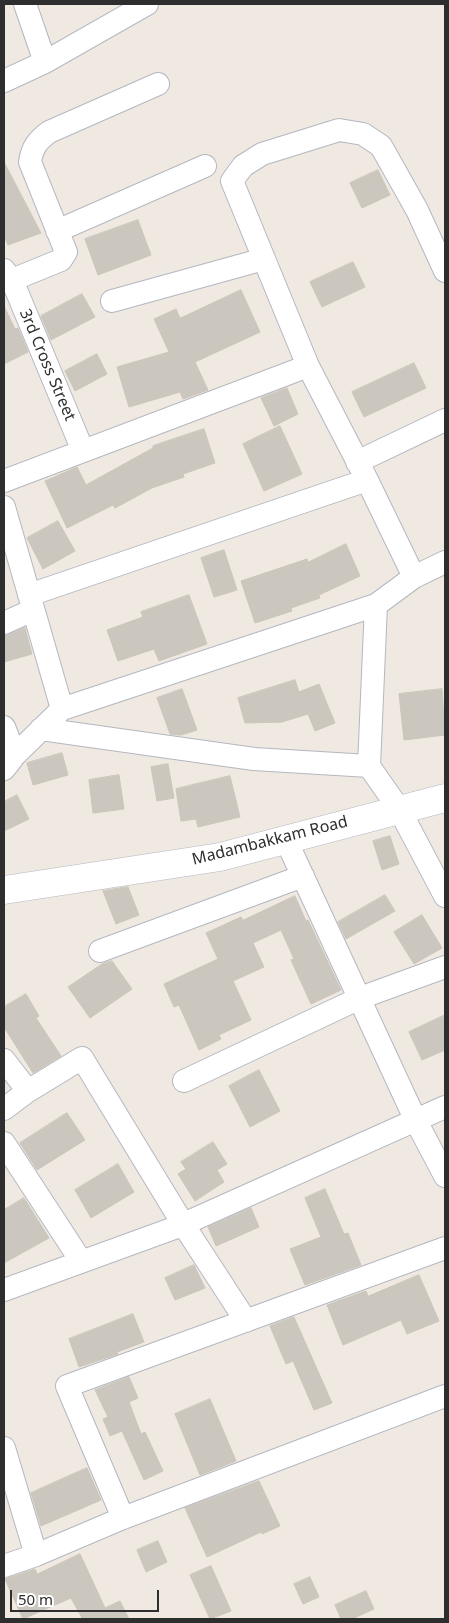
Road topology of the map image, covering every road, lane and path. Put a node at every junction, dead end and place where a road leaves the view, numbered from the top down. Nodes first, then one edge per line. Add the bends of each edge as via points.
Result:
1 (25, 4) edge
2 (147, 4) edge
3 (45, 62) junction
4 (4, 81) edge
5 (158, 84) dead end
6 (205, 166) dead end
7 (57, 231) junction
8 (264, 259) junction
9 (445, 271) edge
10 (8, 275) edge
11 (112, 301) dead end
12 (308, 366) junction
13 (445, 420) edge
14 (83, 451) junction
15 (362, 471) junction
16 (4, 481) edge
17 (4, 508) edge
18 (445, 562) edge
19 (414, 577) junction
20 (31, 602) junction
21 (376, 605) junction
22 (4, 623) edge
23 (62, 709) junction
24 (4, 727) edge
25 (41, 729) junction
26 (10, 762) edge
27 (369, 766) junction
28 (445, 798) edge
29 (399, 809) junction
30 (286, 840) junction
31 (303, 876) junction
32 (4, 890) edge
33 (445, 896) edge
34 (100, 951) dead end
35 (445, 967) edge
36 (360, 998) junction
37 (4, 1060) edge
38 (184, 1081) dead end
39 (28, 1091) junction
40 (445, 1108) edge
41 (4, 1109) edge
42 (416, 1121) junction
43 (4, 1143) edge
44 (445, 1176) edge
45 (183, 1224) junction
46 (445, 1248) edge
47 (81, 1262) junction
48 (4, 1290) edge
49 (246, 1321) junction
50 (445, 1396) edge
51 (4, 1448) edge
52 (123, 1518) junction
53 (36, 1555) junction
54 (4, 1566) edge

1 - 3 street
2 - 3 street
3 - 4 street
5 - 7 street via 49,132 38,142 30,162
6 - 7 street
7 - 10 street via 65,257
8 - 9 street via 232,181 243,166 262,154 339,130 364,134 381,146 417,210
8 - 11 street
8 - 12 street
10 - 14 street, 3rd Cross Street
12 - 14 street
12 - 15 street
13 - 15 street
14 - 16 street
15 - 19 street
15 - 20 street
17 - 20 street
18 - 19 street
19 - 21 street
20 - 22 street
20 - 23 street
21 - 23 street
21 - 27 street
23 - 25 street
24 - 26 street
25 - 26 street
25 - 27 street via 254,759
27 - 29 street
28 - 29 street, Madambakkam Road
29 - 30 street, Madambakkam Road
29 - 33 street
30 - 31 street
30 - 32 street, Madambakkam Road via 220,857
31 - 34 street
31 - 36 street
35 - 36 street
36 - 38 street
36 - 42 street
37 - 39 street
39 - 41 street
39 - 45 street via 82,1058
40 - 42 street
42 - 44 street
42 - 45 street
43 - 47 street
45 - 47 street
45 - 49 street
46 - 49 street
47 - 48 street
49 - 52 street via 67,1386
50 - 52 street
51 - 53 street
52 - 53 street
53 - 54 street

